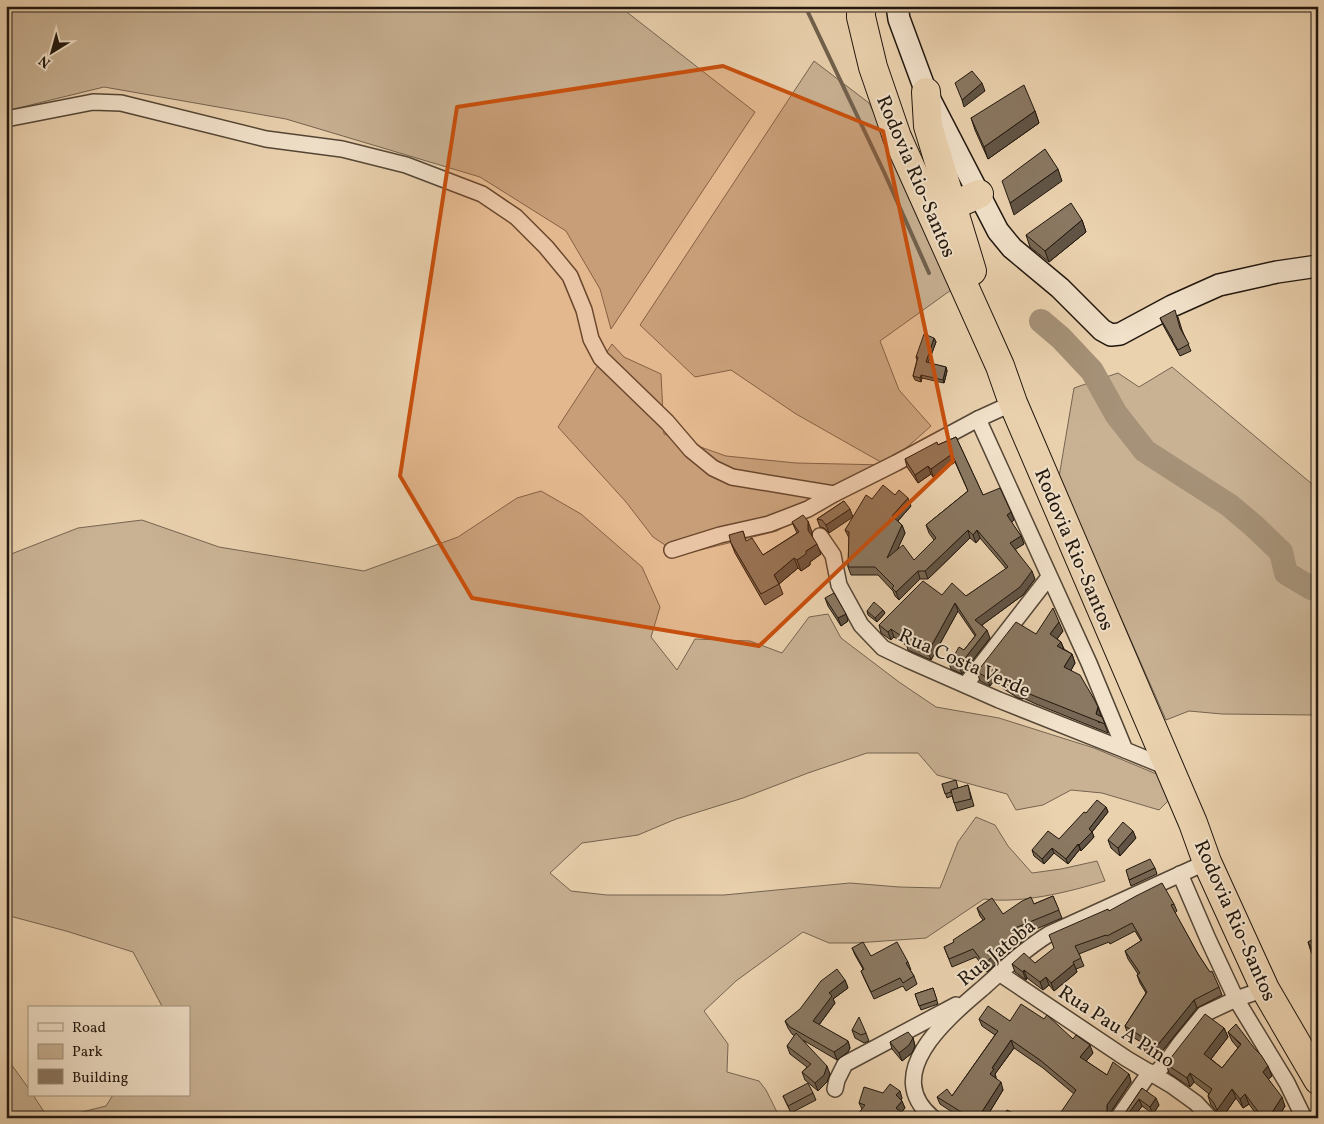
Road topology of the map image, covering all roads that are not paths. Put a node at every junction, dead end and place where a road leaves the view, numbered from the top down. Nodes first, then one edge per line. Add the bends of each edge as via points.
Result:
1 (861, 6) edge
2 (897, 6) edge
3 (926, 92) junction
4 (6, 119) edge
5 (980, 194) junction
6 (954, 205) junction
7 (1318, 266) edge
8 (1000, 366) junction
9 (1013, 403) junction
10 (978, 419) junction
11 (834, 494) junction
12 (820, 536) dead end
13 (672, 550) dead end
14 (1049, 576) junction
15 (966, 684) junction
16 (1125, 750) junction
17 (1169, 768) junction
18 (1207, 862) junction
19 (1180, 874) junction
20 (999, 973) junction
21 (1265, 989) junction
22 (973, 996) junction
23 (1236, 999) junction
24 (1153, 1073) junction
25 (1318, 1080) edge
26 (835, 1089) dead end
27 (934, 1118) edge
28 (1118, 1118) edge
29 (1210, 1118) edge
30 (1304, 1118) edge

1 - 8 highway, Rodovia Rio-Santos via 873,68 896,137
2 - 3 street
3 - 5 street
3 - 6 highway via 928,126
4 - 11 street via 93,102 121,103 266,138 351,151 406,165 482,194 516,217 570,276 584,310 591,339 601,358 691,450 713,468 732,477
5 - 6 highway
5 - 7 street via 998,231 1012,248 1111,335 1120,334 1172,306 1219,286
6 - 8 highway
8 - 9 highway, Rodovia Rio-Santos
9 - 10 street
9 - 17 highway, Rodovia Rio-Santos
10 - 11 street
10 - 14 street
11 - 13 street via 808,509 769,524
12 - 15 street, Rua Costa Verde via 833,555 840,585 861,626 883,648
14 - 15 street
14 - 16 street
15 - 16 street, Rua Costa Verde
16 - 17 street, Rua Costa Verde
17 - 18 highway, Rodovia Rio-Santos
18 - 19 street, Rua Jatobá
18 - 21 highway, Rodovia Rio-Santos
19 - 20 street, Rua Jatobá via 1049,934
19 - 23 street
20 - 22 street, Rua Jatobá
20 - 24 street, Rua Pau A Pino
21 - 23 street
21 - 25 highway, Rodovia Rio-Santos
22 - 26 street via 845,1064
22 - 27 street, Rua Jatobá via 926,1044 916,1065 916,1095
23 - 24 street via 1204,1014 1168,1060
23 - 30 street via 1287,1083
24 - 28 street
24 - 29 street, Rua Pau A Pino

